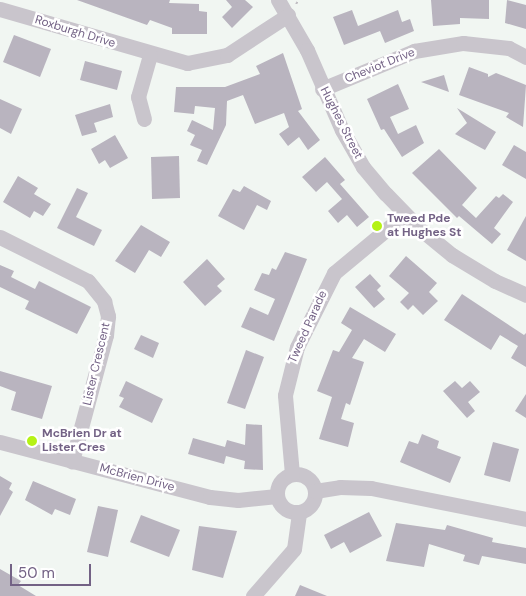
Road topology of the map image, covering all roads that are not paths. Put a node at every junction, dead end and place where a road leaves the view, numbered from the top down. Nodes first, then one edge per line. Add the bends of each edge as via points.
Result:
1 (278, 0) edge
2 (0, 9) edge
3 (288, 15) junction
4 (150, 54) junction
5 (526, 57) edge
6 (322, 89) junction
7 (144, 119) dead end
8 (404, 214) junction
9 (0, 237) edge
10 (526, 295) edge
11 (0, 442) edge
12 (72, 460) junction
13 (292, 474) junction
14 (315, 491) junction
15 (276, 496) junction
16 (298, 512) junction
17 (526, 519) edge
18 (253, 596) edge

1 - 3 street, Hughes Street
2 - 4 street, Roxburgh Drive
3 - 4 street, Roxburgh Drive via 241,48 219,59 187,63
3 - 6 street, Hughes Street via 307,50
4 - 7 street via 138,97
5 - 6 street, Cheviot Drive via 509,48 463,43 424,49
6 - 8 street, Hughes Street via 364,166
8 - 10 street, Hughes Street via 473,269
8 - 13 street, Tweed Parade via 334,273 297,347 284,395
9 - 12 street, Lister Crescent via 88,281 104,301 108,316 106,334
11 - 12 street, McBrien Drive
12 - 15 street, McBrien Drive via 221,499
13 - 14 street via 307,478
13 - 15 street via 280,482
14 - 16 street via 312,503
14 - 17 street via 340,487 371,488
15 - 16 street via 282,507
16 - 18 street via 294,549

